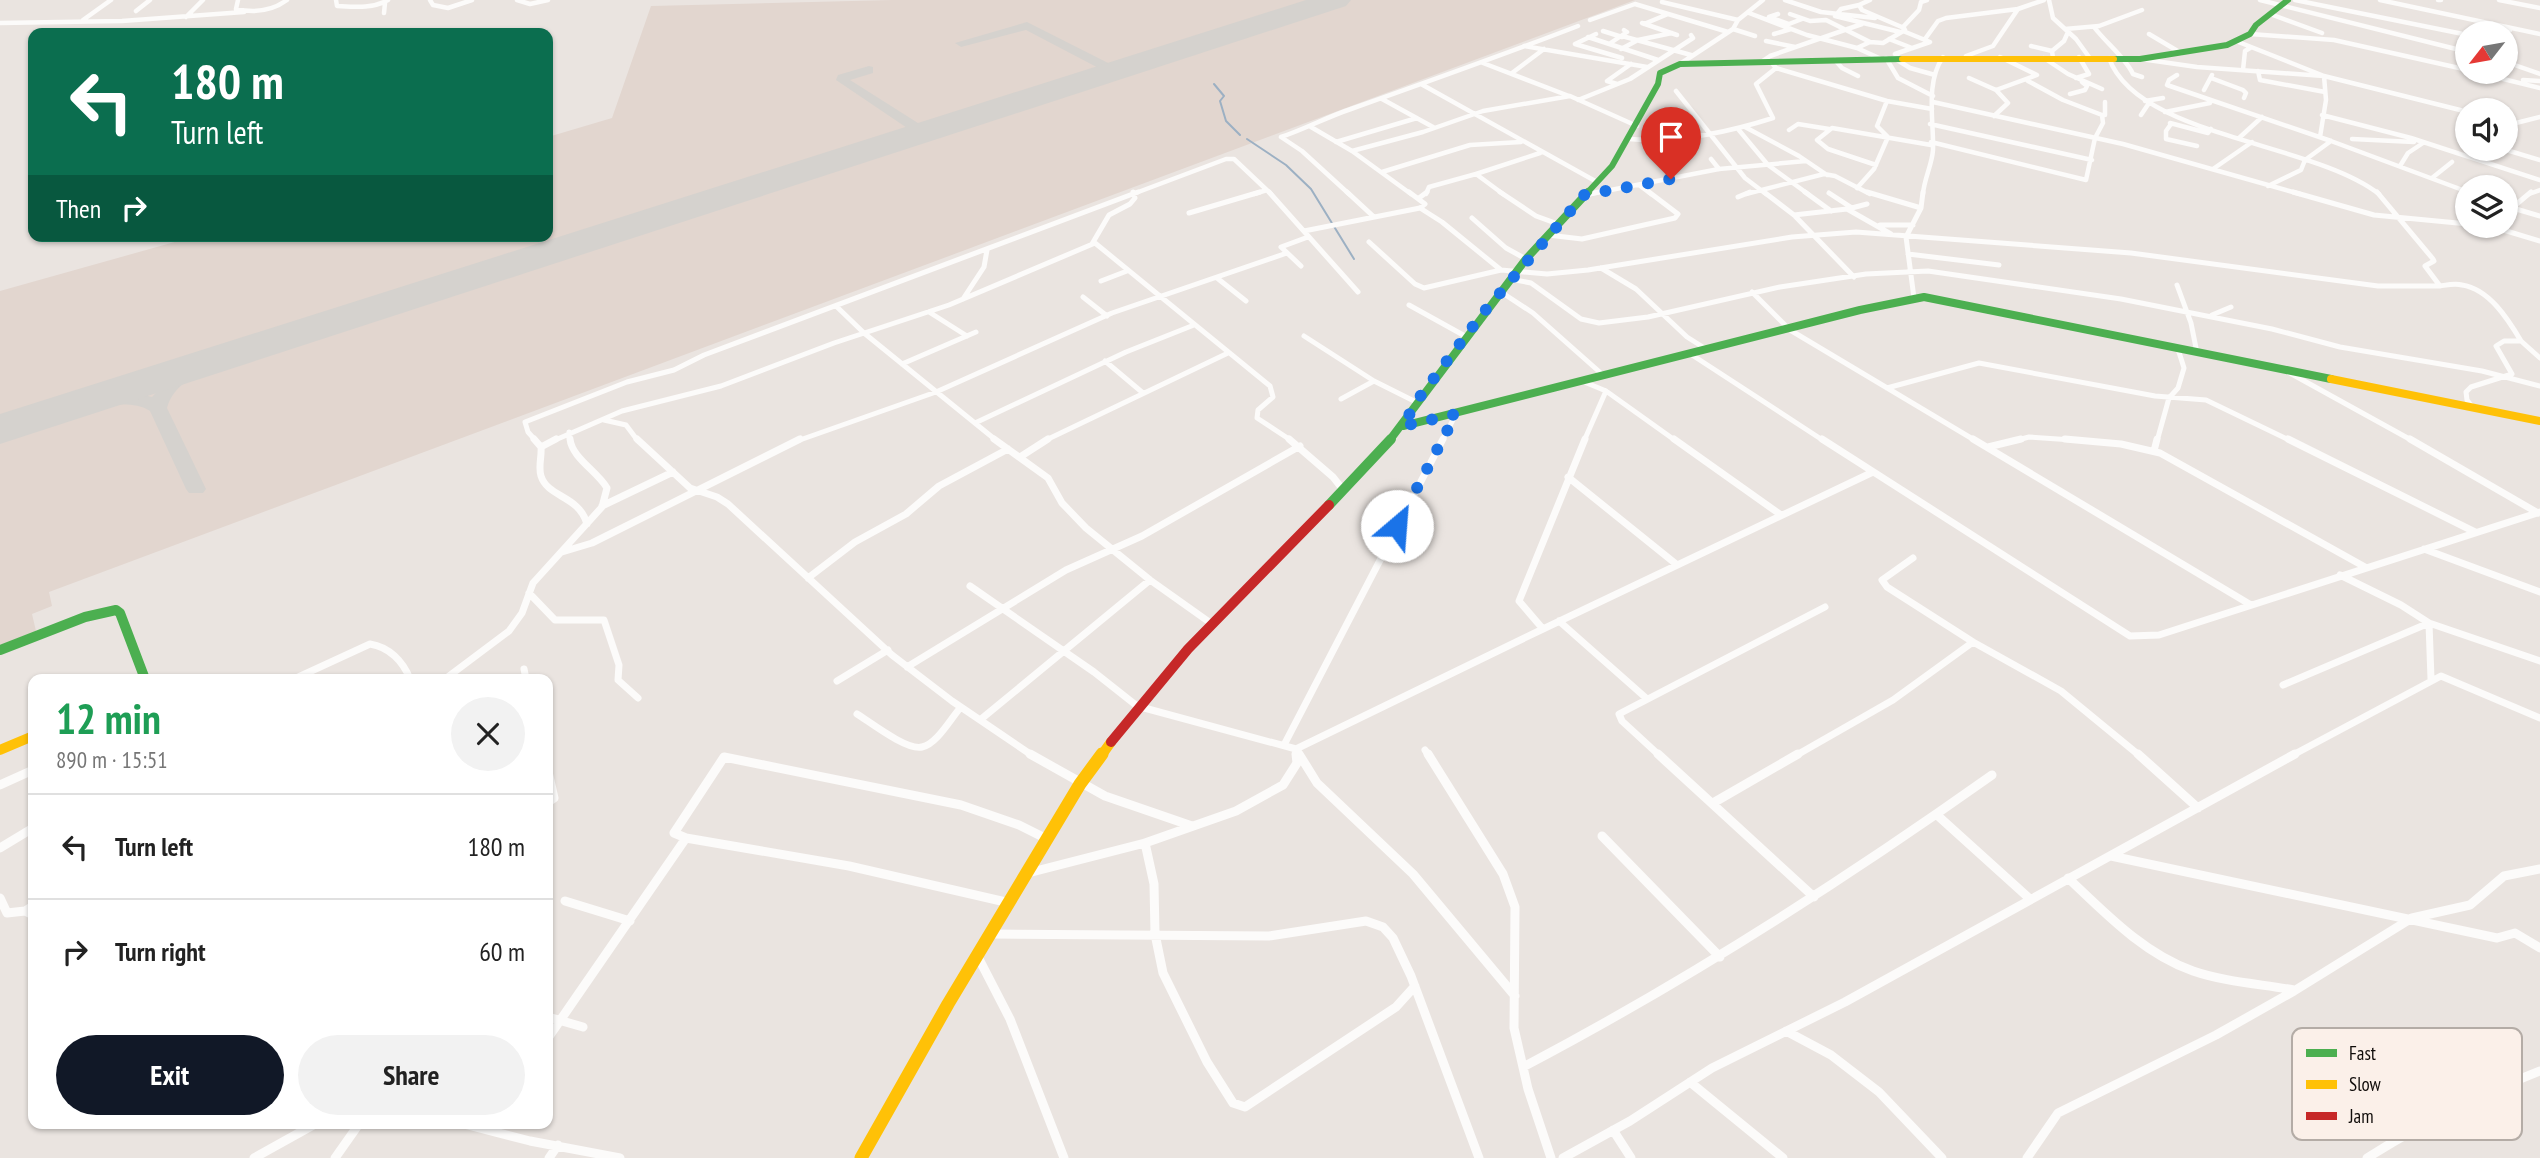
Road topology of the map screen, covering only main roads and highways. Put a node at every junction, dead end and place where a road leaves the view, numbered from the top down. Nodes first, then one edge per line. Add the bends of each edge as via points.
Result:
1 (2284, 3) edge
2 (2540, 421) edge
3 (1403, 426) junction
4 (0, 650) edge
5 (143, 674) edge
6 (28, 739) edge
7 (0, 750) edge
8 (861, 1158) edge

1 - 3 main road via 2236,41 2140,59 2049,55 1680,64 1660,73 1637,126 1612,166 1513,275 1416,402
2 - 3 main road via 1939,298 1914,298
3 - 8 main road via 1137,706 1047,839
4 - 5 main road via 116,610
6 - 7 main road

